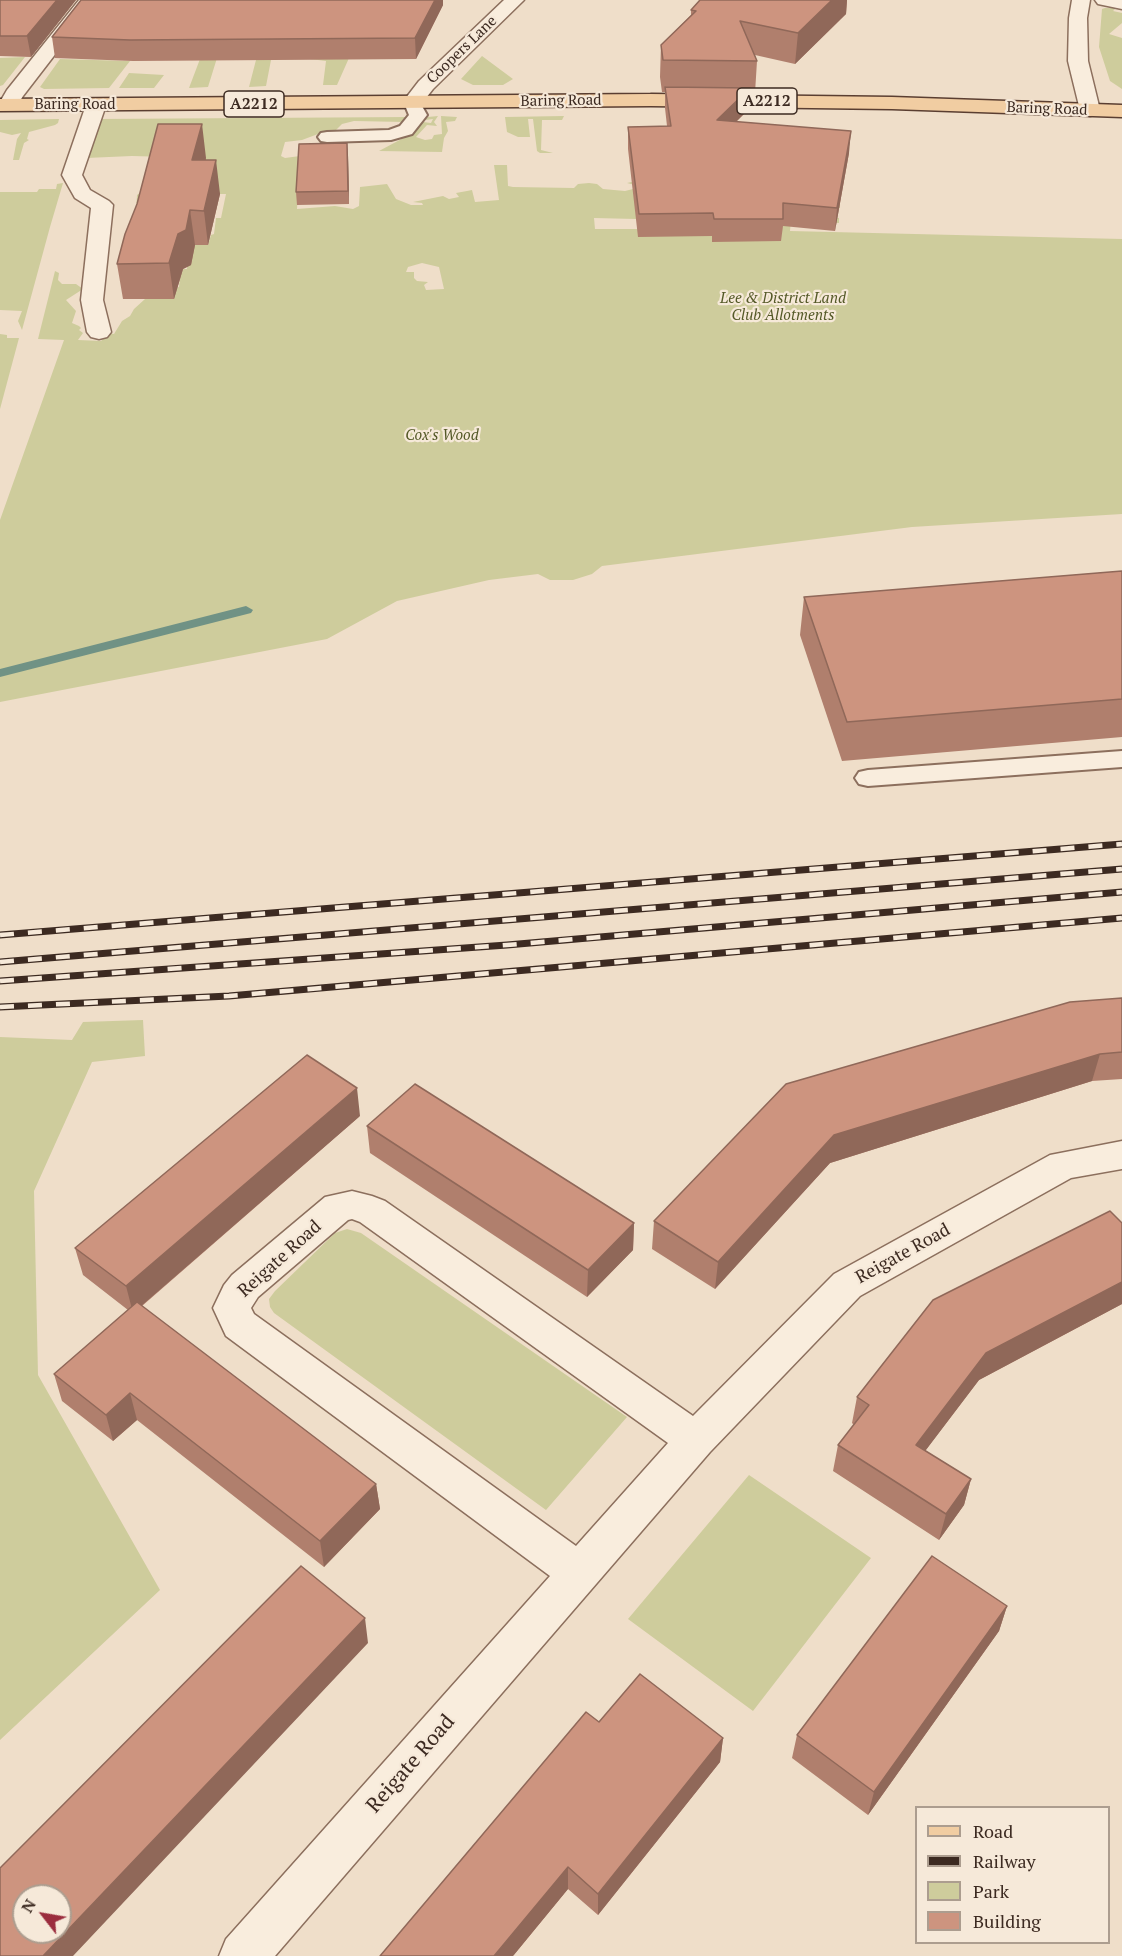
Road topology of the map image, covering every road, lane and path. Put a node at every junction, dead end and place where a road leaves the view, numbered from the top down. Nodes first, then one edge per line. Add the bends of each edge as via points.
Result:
1 (88, 0) edge
2 (515, 0) edge
3 (1081, 0) edge
4 (1104, 0) edge
5 (1122, 4) edge
6 (412, 103) junction
7 (4, 105) edge
8 (94, 110) junction
9 (1090, 110) junction
10 (1122, 111) edge
11 (327, 137) dead end
12 (99, 332) dead end
13 (1122, 759) edge
14 (868, 778) dead end
15 (1122, 1155) edge
16 (696, 1440) junction
17 (580, 1573) junction
18 (243, 1956) edge

1 - 7 street
2 - 6 street, Coopers Lane
3 - 9 street via 1078,61
4 - 5 street
6 - 8 main road, Baring Road / A2212
6 - 9 main road, Baring Road / A2212 via 768,101
6 - 11 lane via 417,117 406,130 391,135
7 - 8 main road, Baring Road / A2212
8 - 12 street via 72,175 82,194 102,205 92,300
9 - 10 main road, Baring Road / A2212
13 - 14 lane
15 - 16 street, Reigate Road via 1063,1165 848,1285
16 - 17 street, Reigate Road
16 - 17 street, Reigate Road via 381,1217 362,1208 338,1207 237,1296 232,1308 240,1325
17 - 18 street, Reigate Road

